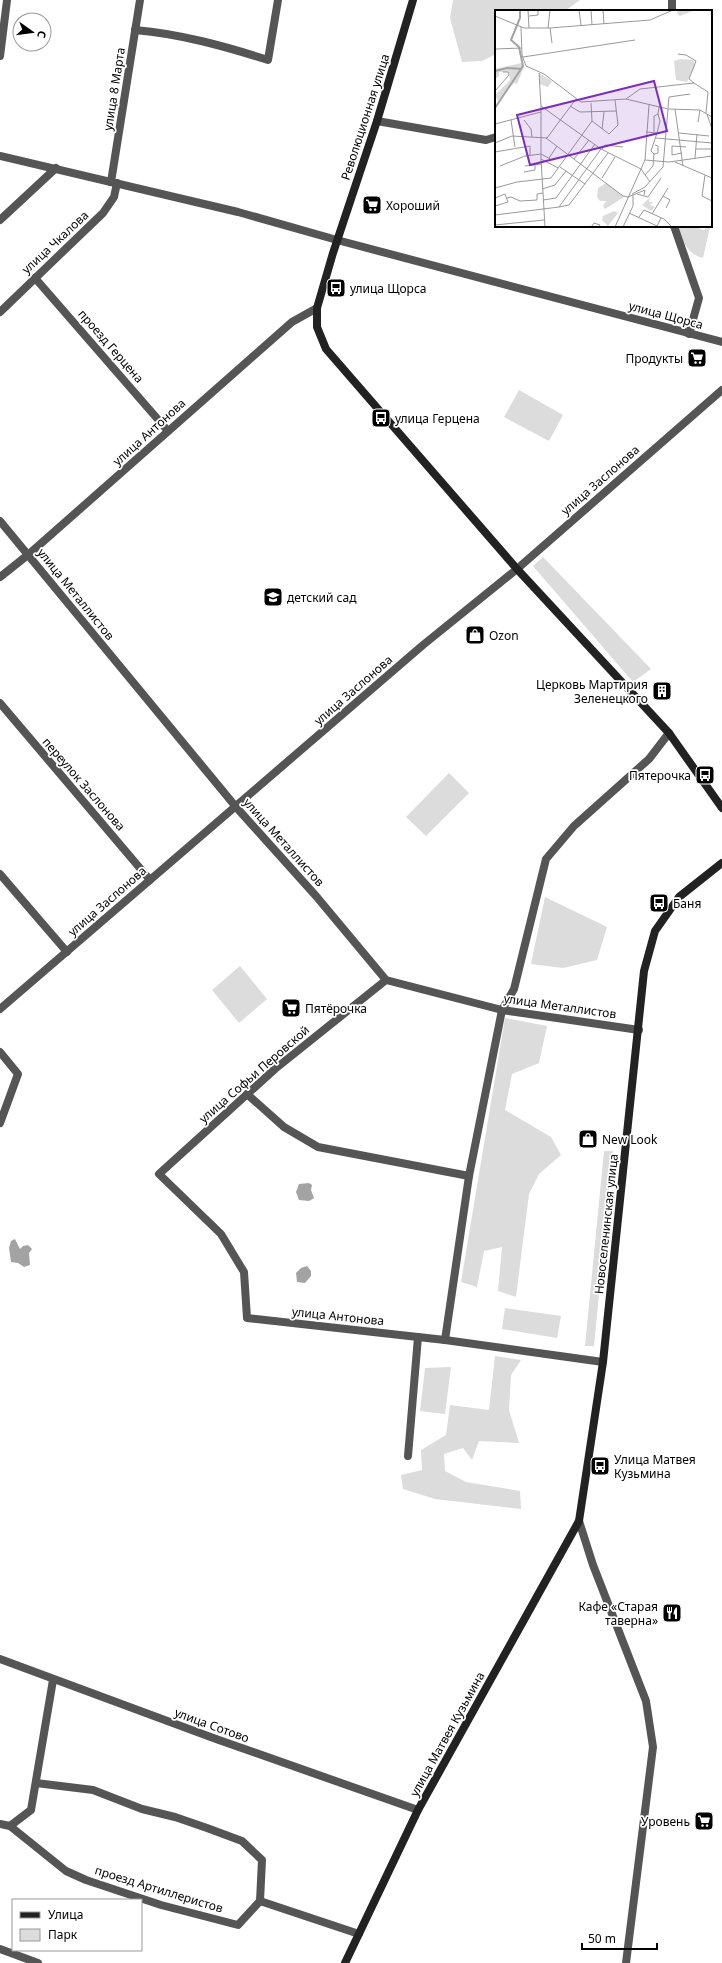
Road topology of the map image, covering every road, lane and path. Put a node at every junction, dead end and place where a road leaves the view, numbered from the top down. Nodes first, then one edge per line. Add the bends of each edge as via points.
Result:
1 (6, 0) edge
2 (140, 0) edge
3 (278, 0) edge
4 (413, 0) edge
5 (135, 30) junction
6 (0, 56) edge
7 (377, 121) junction
8 (495, 137) edge
9 (0, 156) edge
10 (56, 168) junction
11 (114, 182) junction
12 (0, 220) edge
13 (674, 227) edge
14 (337, 240) junction
15 (35, 278) junction
16 (316, 308) junction
17 (0, 312) edge
18 (689, 334) junction
19 (722, 342) edge
20 (722, 390) edge
21 (168, 431) junction
22 (0, 521) edge
23 (29, 554) junction
24 (517, 569) junction
25 (0, 577) edge
26 (0, 704) edge
27 (669, 733) junction
28 (236, 807) junction
29 (722, 808) edge
30 (722, 863) edge
31 (0, 874) edge
32 (150, 880) junction
33 (67, 952) junction
34 (386, 980) junction
35 (0, 1010) edge
36 (502, 1010) junction
37 (639, 1030) junction
38 (0, 1052) edge
39 (247, 1094) junction
40 (0, 1124) edge
41 (159, 1174) joint
42 (469, 1176) junction
43 (418, 1338) junction
44 (445, 1340) junction
45 (603, 1362) junction
46 (408, 1456) dead end
47 (579, 1521) junction
48 (0, 1659) edge
49 (53, 1680) junction
50 (36, 1782) junction
51 (418, 1810) junction
52 (0, 1824) edge
53 (10, 1826) junction
54 (260, 1901) junction
55 (359, 1934) junction
56 (0, 1949) edge
57 (38, 1963) edge
58 (346, 1963) edge
59 (626, 1963) edge

1 - 6 street
2 - 5 street, улица 8 Марта
3 - 5 street via 268,60 226,46 166,32
4 - 7 main road, Революционная улица
5 - 11 street, улица 8 Марта
7 - 8 street via 486,140
7 - 14 main road, Революционная улица
9 - 10 street, улица Щорса
10 - 11 street, улица Щорса
10 - 12 street
11 - 14 street, улица Щорса via 238,212
11 - 15 street, улица Чкалова via 114,197 103,212
13 - 18 street via 699,298
14 - 16 main road
14 - 18 street, улица Щорса
15 - 17 street, улица Чкалова
15 - 21 street, проезд Герцена
16 - 21 street, улица Антонова via 292,322
16 - 24 main road via 317,327 326,349
18 - 19 street, улица Щорса
20 - 24 street, улица Заслонова
21 - 23 street, улица Антонова
22 - 23 street, улица Металлистов
23 - 25 street, улица Антонова
23 - 28 street, улица Металлистов
24 - 27 main road
24 - 28 street, улица Заслонова via 423,645
26 - 32 street, переулок Заслонова
27 - 29 main road
27 - 36 street via 649,759 574,826 546,859 514,988
28 - 32 street, улица Заслонова
28 - 34 street, улица Металлистов via 316,896
30 - 37 main road, Новоселенинская улица via 679,897 655,931 644,971
31 - 33 street
32 - 33 street, улица Заслонова
33 - 35 street, улица Заслонова
34 - 36 street, улица Металлистов
34 - 39 street, улица Софьи Перовской
36 - 37 street, улица Металлистов
36 - 42 street
37 - 45 main road, Новоселенинская улица
38 - 40 street via 18,1074
39 - 41 street, улица Софьи Перовской
39 - 42 street via 284,1127 318,1147
41 - 43 street, улица Антонова via 221,1234 244,1272 247,1318
42 - 44 street
43 - 44 street, улица Антонова
43 - 46 street
44 - 45 street, улица Антонова
45 - 47 main road, Новоселенинская улица
47 - 51 main road, улица Матвея Кузьмина
47 - 59 street via 593,1565 646,1701 653,1747
48 - 49 street, улица Сотово
49 - 50 street
49 - 51 street, улица Сотово
50 - 53 street via 31,1810
50 - 54 street via 93,1790 142,1809 175,1817 242,1841 262,1860
51 - 55 main road, улица Матвея Кузьмина
52 - 53 street, проезд Артиллеристов
53 - 54 street, проезд Артиллеристов via 66,1871 161,1905 238,1925
54 - 55 street
55 - 58 main road, улица Матвея Кузьмина
56 - 57 street

